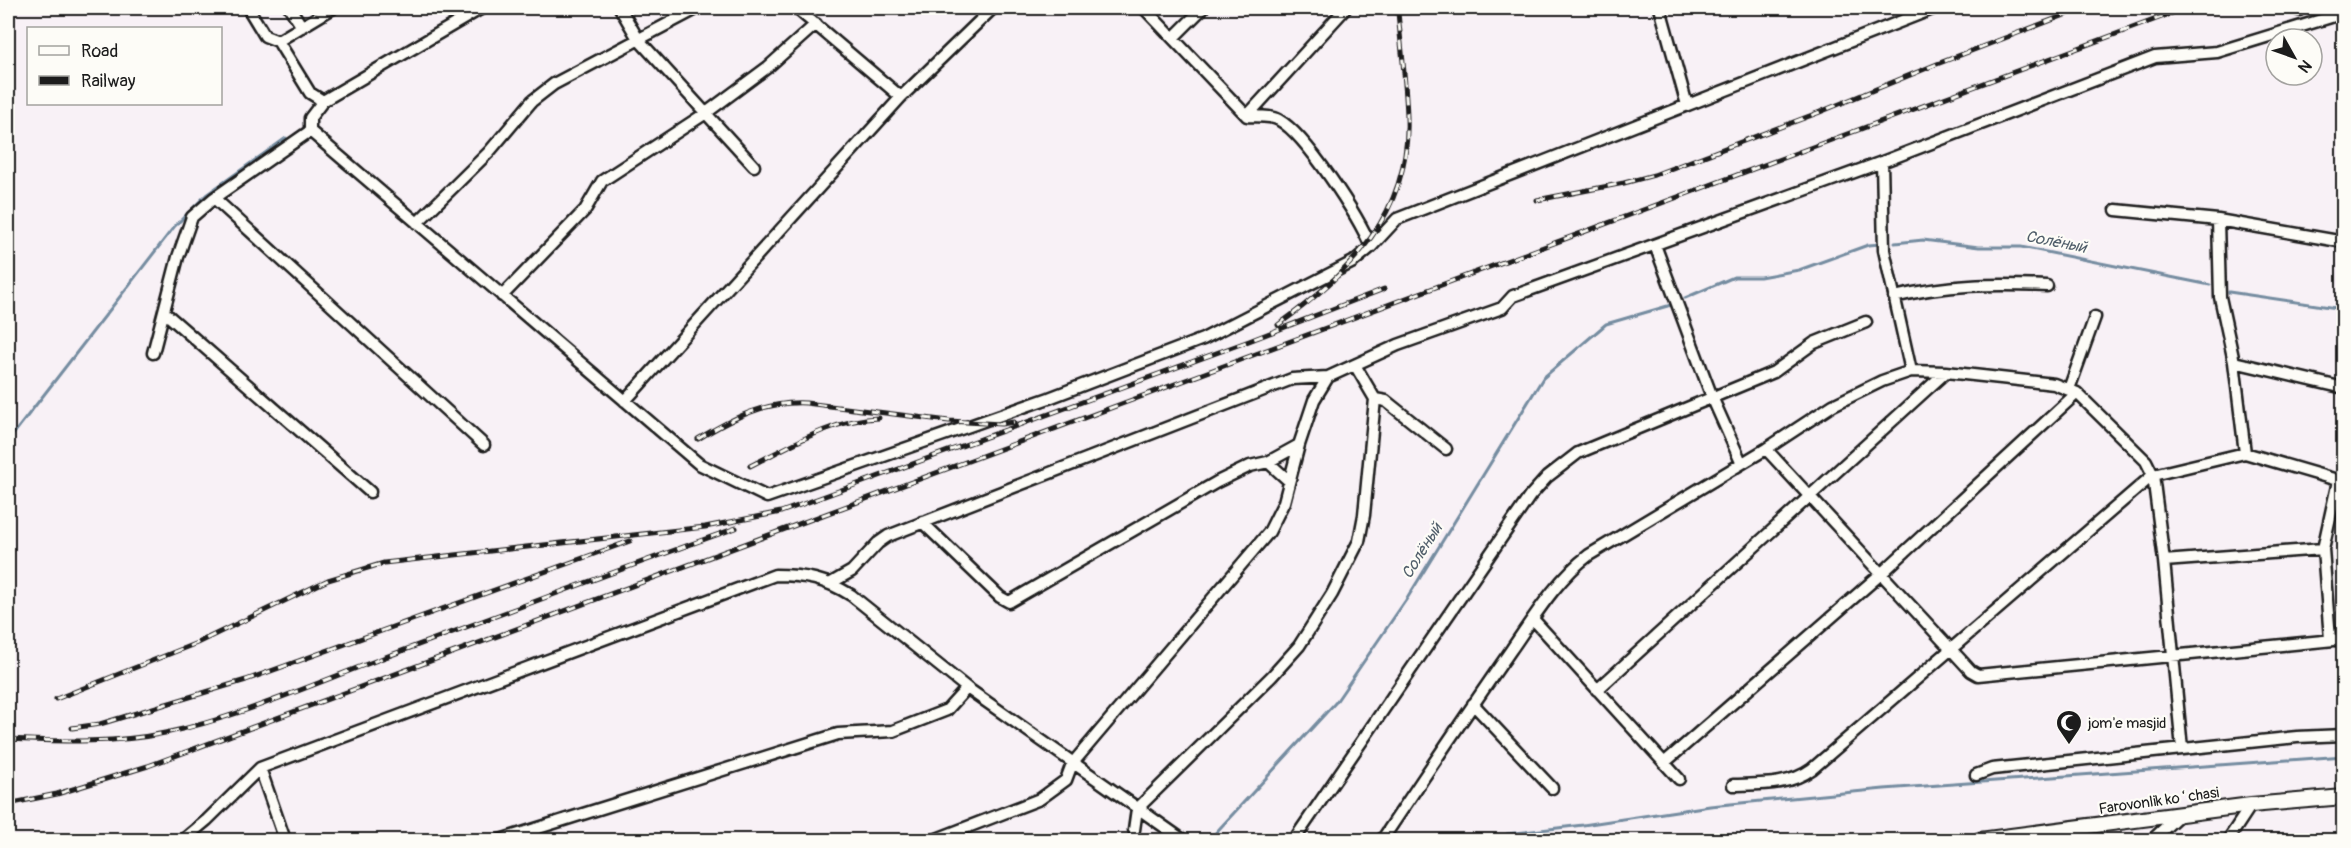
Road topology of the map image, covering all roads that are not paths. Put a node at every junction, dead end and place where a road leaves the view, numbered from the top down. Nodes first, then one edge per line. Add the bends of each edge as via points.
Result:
1 (248, 8) edge
2 (290, 8) edge
3 (482, 8) edge
4 (620, 8) edge
5 (698, 8) edge
6 (796, 8) edge
7 (993, 8) edge
8 (1144, 8) edge
9 (1203, 8) edge
10 (1346, 8) edge
11 (1660, 8) edge
12 (1935, 8) edge
13 (326, 9) edge
14 (2343, 13) edge
15 (816, 24) junction
16 (302, 27) junction
17 (1174, 37) junction
18 (638, 39) junction
19 (278, 41) junction
20 (901, 97) junction
21 (322, 101) junction
22 (1687, 105) junction
23 (706, 113) junction
24 (1247, 116) junction
25 (310, 132) junction
26 (1882, 162) junction
27 (754, 166) dead end
28 (214, 198) junction
29 (2116, 210) dead end
30 (2218, 220) junction
31 (417, 223) junction
32 (2343, 242) edge
33 (1655, 245) junction
34 (1371, 247) junction
35 (2047, 286) dead end
36 (502, 296) junction
37 (1894, 297) junction
38 (164, 312) junction
39 (2095, 317) dead end
40 (1866, 322) dead end
41 (153, 353) dead end
42 (2234, 362) junction
43 (1355, 365) junction
44 (1911, 371) junction
45 (1946, 372) junction
46 (1328, 377) junction
47 (2343, 388) edge
48 (2073, 391) junction
49 (1712, 397) junction
50 (1375, 399) junction
51 (625, 401) junction
52 (484, 445) dead end
53 (1299, 445) junction
54 (1766, 448) junction
55 (1446, 449) dead end
56 (2245, 453) junction
57 (1268, 462) junction
58 (1741, 462) junction
59 (2152, 475) junction
60 (1289, 481) junction
61 (2341, 482) edge
62 (370, 492) dead end
63 (1810, 496) junction
64 (922, 522) junction
65 (2323, 549) junction
66 (2164, 561) junction
67 (1882, 573) junction
68 (831, 583) junction
69 (1533, 620) junction
70 (2330, 639) junction
71 (2343, 639) edge
72 (1951, 650) junction
73 (2173, 656) junction
74 (967, 688) junction
75 (1597, 690) junction
76 (1473, 704) junction
77 (2343, 735) edge
78 (2182, 749) junction
79 (1664, 763) junction
80 (1072, 764) junction
81 (260, 768) junction
82 (1976, 775) dead end
83 (1679, 779) dead end
84 (1733, 786) dead end
85 (1552, 788) dead end
86 (2343, 797) edge
87 (2251, 805) junction
88 (1137, 809) junction
89 (2179, 815) junction
90 (1134, 830) dead end
91 (183, 840) edge
92 (285, 840) edge
93 (500, 840) edge
94 (934, 840) edge
95 (1183, 840) edge
96 (1293, 840) edge
97 (1382, 840) edge
98 (1980, 840) edge
99 (2152, 840) edge
100 (2228, 840) edge

1 - 19 street via 265,36
2 - 16 street
3 - 21 street
4 - 18 street
5 - 18 street
6 - 15 street
7 - 20 street
8 - 17 street
9 - 17 street
10 - 24 street
11 - 22 street
12 - 22 street
13 - 16 street
14 - 26 street via 2217,52 2155,57
15 - 20 street
15 - 23 street via 768,67
16 - 19 street
17 - 24 street
18 - 23 street
18 - 31 street via 554,84 532,102 489,152
19 - 21 street via 310,93
20 - 51 street
21 - 25 street via 310,118
22 - 34 street via 1396,219
23 - 27 street
23 - 36 street via 602,181 585,210
24 - 34 street via 1278,119 1305,144 1332,180
25 - 28 street
25 - 31 street
26 - 33 street
26 - 37 street via 1884,250
28 - 38 street via 192,217
28 - 52 street
29 - 30 street
30 - 32 street
30 - 42 street via 2220,297
31 - 36 street
33 - 43 street via 1513,296 1502,309 1398,345
33 - 49 street
34 - 51 street via 1353,262 1203,339 1049,398 767,497 699,464
35 - 37 street via 1982,284
36 - 51 street
37 - 44 street
38 - 41 street
38 - 62 street
39 - 48 street
40 - 49 street via 1814,343 1774,372
42 - 47 street
42 - 56 street
43 - 46 street
43 - 50 street
44 - 45 street
44 - 54 street via 1833,405
45 - 48 street via 2054,384
45 - 63 street
46 - 53 street via 1314,400
46 - 64 street via 1292,379
48 - 59 street via 2146,461
48 - 67 street
49 - 58 street
49 - 96 street via 1578,453 1546,477
50 - 55 street via 1386,401
50 - 88 street via 1359,541 1332,594 1299,646 1272,676
53 - 57 street
53 - 60 street
54 - 58 street
54 - 63 street
56 - 59 street
56 - 61 street
57 - 60 street
57 - 64 street via 1217,482 1009,602
58 - 69 street via 1589,555 1574,567
59 - 66 street
59 - 72 street
60 - 80 street via 1284,502 1269,532
61 - 65 street
63 - 67 street
63 - 75 street
64 - 68 street via 888,536 852,570
65 - 66 street
65 - 70 street
66 - 73 street
67 - 72 street
67 - 79 street
68 - 74 street
68 - 81 street via 801,575 775,575
69 - 75 street
69 - 76 street
70 - 71 street
70 - 73 street
72 - 73 street via 1971,671 1987,676
72 - 84 street via 1802,777
73 - 78 street
74 - 80 street
74 - 93 street via 947,710 894,731 838,734
75 - 79 street
76 - 85 street
76 - 97 street
77 - 78 street
78 - 82 street via 1992,769
79 - 83 street
80 - 88 street
80 - 94 street via 1066,780 1040,799
81 - 91 street
81 - 92 street
86 - 87 street, Farovonlik koʻchasi
87 - 89 street, Farovonlik koʻchasi
87 - 100 street
88 - 90 street
88 - 95 street
89 - 98 street, Farovonlik koʻchasi
89 - 99 street

